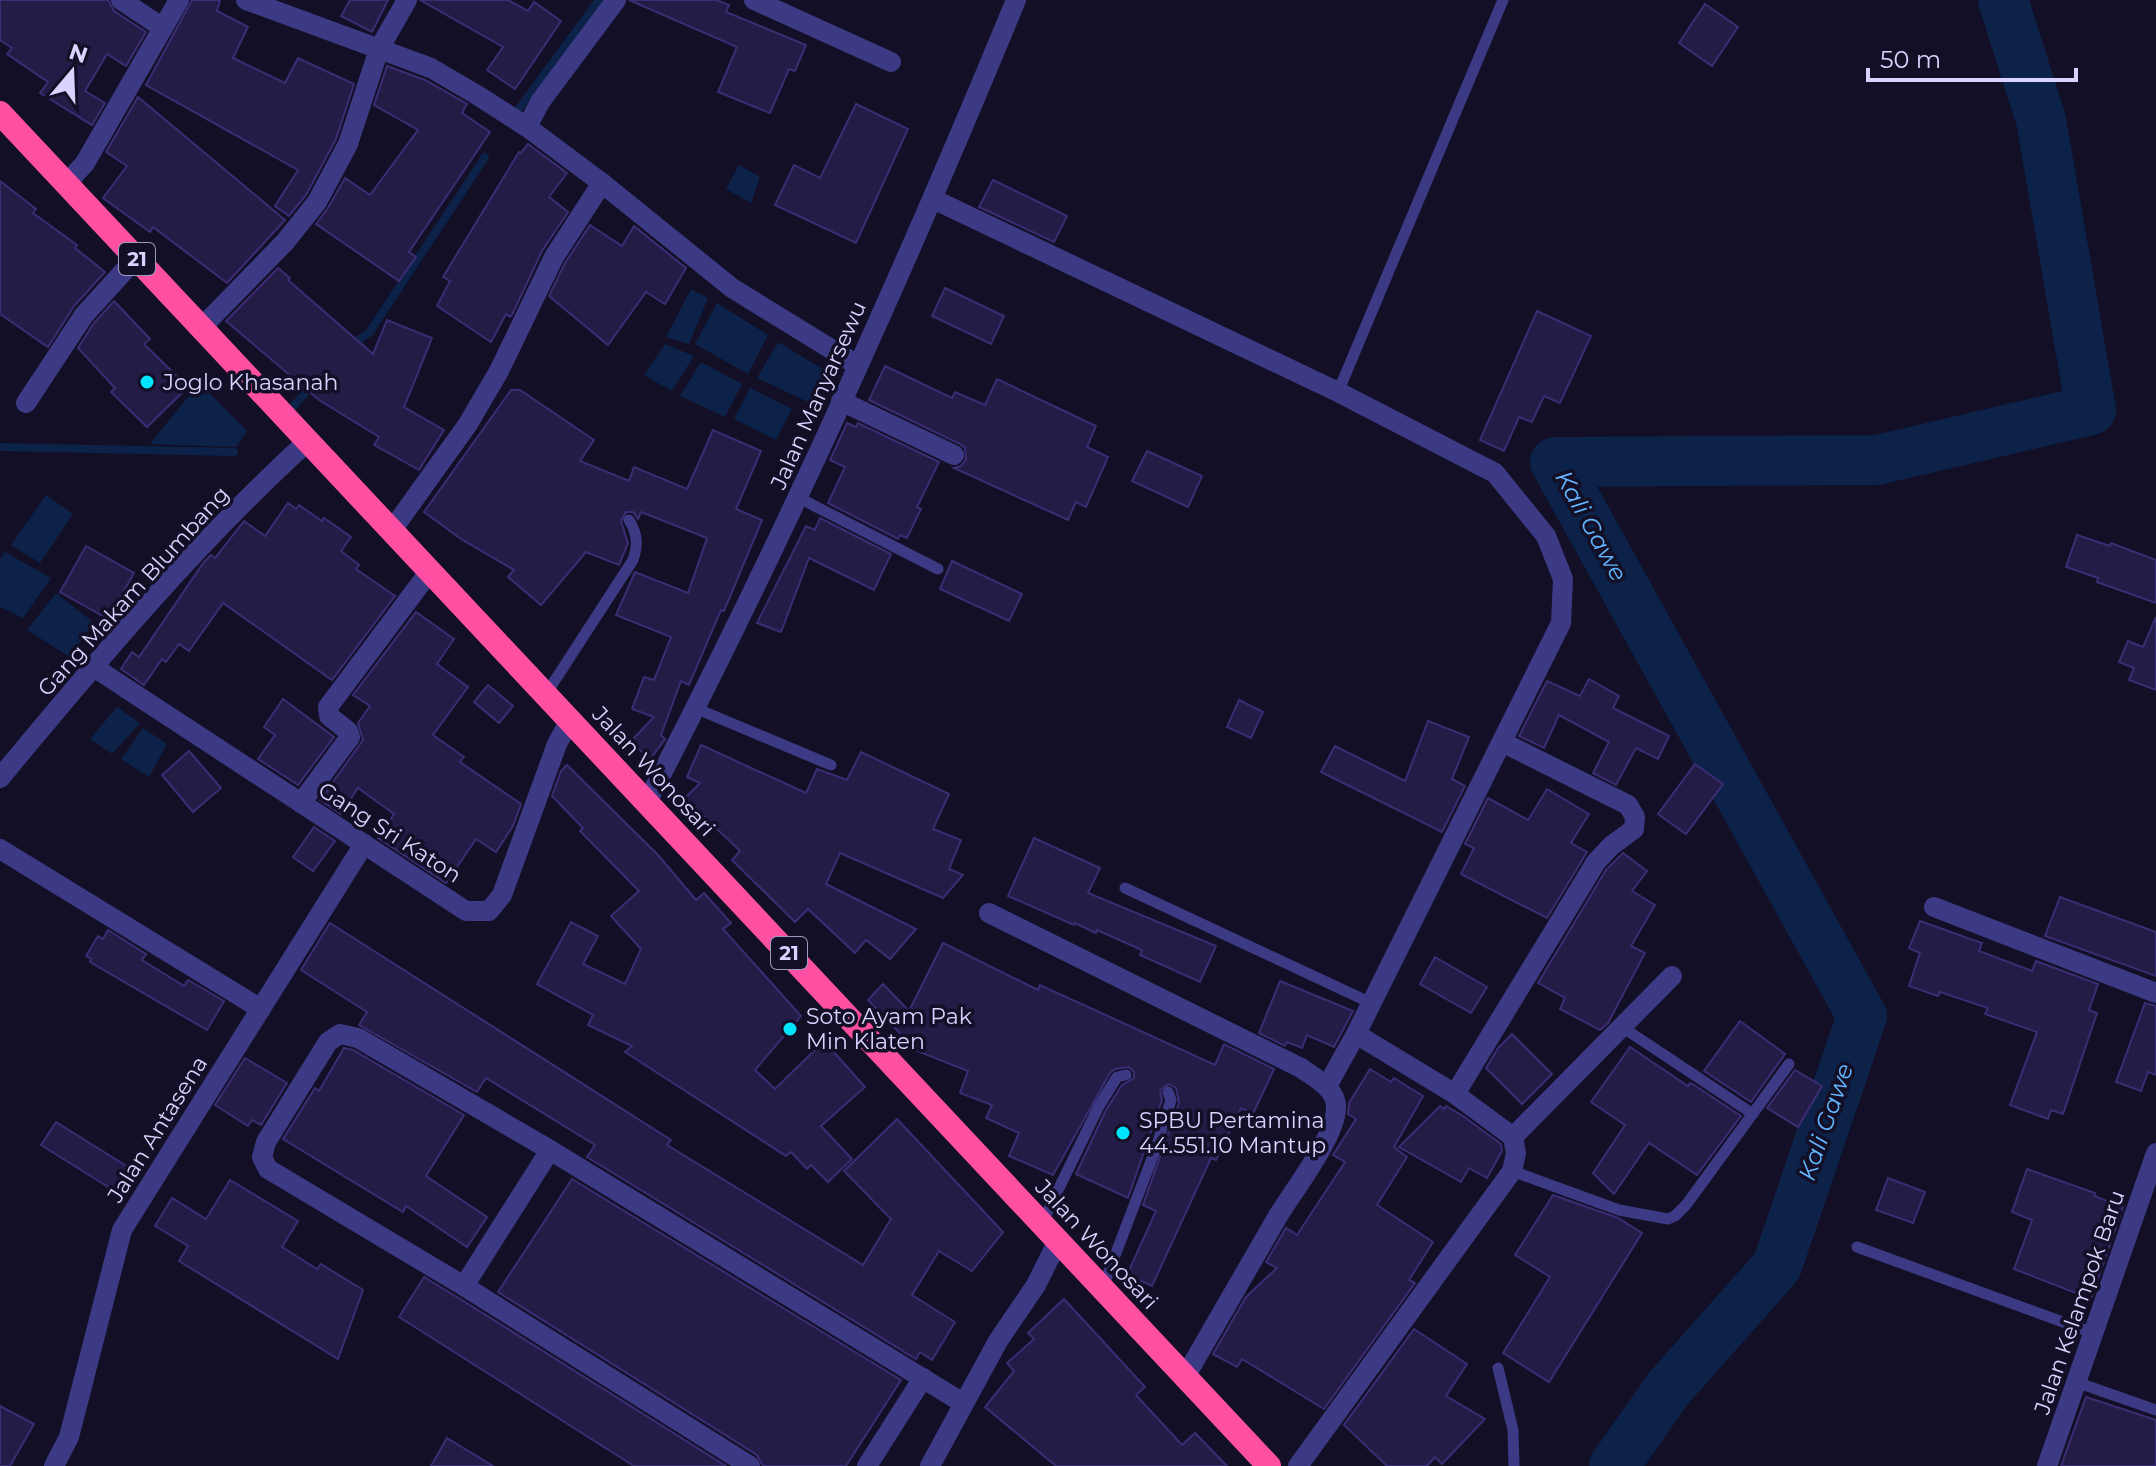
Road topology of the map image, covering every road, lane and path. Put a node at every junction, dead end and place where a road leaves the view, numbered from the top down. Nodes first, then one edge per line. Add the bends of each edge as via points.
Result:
1 (121, 0) edge
2 (179, 0) edge
3 (246, 0) edge
4 (407, 0) edge
5 (616, 0) edge
6 (754, 0) edge
7 (1016, 0) edge
8 (1503, 0) edge
9 (163, 28) junction
10 (379, 49) junction
11 (891, 62) dead end
12 (0, 113) edge
13 (523, 125) junction
14 (602, 183) junction
15 (66, 184) junction
16 (933, 199) junction
17 (136, 258) junction
18 (201, 328) junction
19 (857, 365) junction
20 (1338, 392) junction
21 (841, 401) junction
22 (26, 403) dead end
23 (308, 441) junction
24 (954, 455) dead end
25 (797, 497) junction
26 (629, 520) dead end
27 (392, 530) junction
28 (938, 569) dead end
29 (430, 571) junction
30 (92, 666) junction
31 (546, 694) junction
32 (695, 708) junction
33 (570, 720) junction
34 (1502, 742) junction
35 (831, 765) dead end
36 (0, 778) edge
37 (647, 802) junction
38 (301, 803) junction
39 (364, 844) junction
40 (0, 849) edge
41 (1125, 888) dead end
42 (1934, 907) dead end
43 (989, 913) dead end
44 (1672, 976) dead end
45 (2156, 993) edge
46 (1371, 1003) junction
47 (261, 1009) junction
48 (1622, 1027) junction
49 (1356, 1034) junction
50 (1789, 1064) dead end
51 (1126, 1075) dead end
52 (1327, 1086) junction
53 (1168, 1092) dead end
54 (1455, 1094) junction
55 (1753, 1114) junction
56 (1513, 1137) junction
57 (550, 1150) junction
58 (2156, 1153) edge
59 (1512, 1171) junction
60 (1050, 1232) junction
61 (1857, 1247) dead end
62 (464, 1286) junction
63 (1102, 1288) junction
64 (2093, 1333) junction
65 (1498, 1368) dead end
66 (1185, 1377) junction
67 (923, 1378) junction
68 (2076, 1382) junction
69 (963, 1403) junction
70 (2156, 1410) edge
71 (54, 1466) edge
72 (750, 1466) edge
73 (867, 1466) edge
74 (930, 1466) edge
75 (1269, 1466) edge
76 (1298, 1466) edge
77 (1514, 1466) edge
78 (2047, 1466) edge

1 - 9 street
2 - 9 street
3 - 10 street
4 - 10 street
5 - 13 street
6 - 11 street
7 - 16 street, Jalan Manyarsewu
8 - 20 lane
9 - 15 street via 85,163
10 - 13 street via 431,68
10 - 18 street via 348,144 317,202
12 - 15 highway, Jalan Wonosari / 21
13 - 14 street
14 - 19 street via 732,288
14 - 27 street via 554,257 468,424
15 - 17 highway, Jalan Wonosari / 21
16 - 19 street, Jalan Manyarsewu
16 - 20 street
17 - 18 highway, Jalan Wonosari / 21
17 - 22 street via 84,315
18 - 23 highway, Jalan Wonosari / 21
19 - 21 street, Jalan Manyarsewu
20 - 34 street via 1495,473 1546,536 1563,579 1561,623
21 - 24 street
21 - 25 street, Jalan Manyarsewu
23 - 27 highway, Jalan Wonosari / 21
23 - 30 street, Gang Makam Blumbang
25 - 28 lane
25 - 32 street, Jalan Manyarsewu
26 - 31 lane via 638,545 633,560
27 - 29 highway, Jalan Wonosari / 21
29 - 31 highway, Jalan Wonosari / 21
29 - 38 street via 328,707 329,716 350,737
30 - 36 street, Gang Makam Blumbang
30 - 38 street, Gang Sri Katon
31 - 33 highway, Jalan Wonosari / 21
32 - 35 lane
32 - 37 street, Jalan Manyarsewu
33 - 37 highway, Jalan Wonosari / 21
33 - 39 street, Gang Sri Katon via 502,895 489,911 466,911
34 - 46 street
34 - 54 street via 1628,805 1634,829 1596,862
37 - 60 highway, Jalan Wonosari / 21
38 - 39 street, Gang Sri Katon
39 - 47 street, Jalan Antasena
40 - 47 street
41 - 46 lane
42 - 45 street
43 - 52 street via 1301,1068
44 - 48 street
46 - 49 street
47 - 71 street, Jalan Antasena via 122,1230 69,1437
48 - 55 lane
48 - 56 street
49 - 52 street
49 - 54 street
50 - 55 lane
51 - 60 lane via 1117,1077 1099,1106
52 - 66 street via 1337,1106 1333,1123
53 - 63 lane via 1171,1100 1156,1148
54 - 56 street
55 - 59 lane via 1686,1205 1668,1219 1619,1210
56 - 59 street
57 - 62 street
57 - 62 street via 358,1038 340,1034 328,1042 266,1142 262,1157 268,1169
57 - 67 street
58 - 64 street, Jalan Kelampok Baru
59 - 76 street
60 - 63 highway, Jalan Wonosari / 21
60 - 69 street via 1036,1285
61 - 64 lane
62 - 72 street
63 - 66 highway, Jalan Wonosari / 21
64 - 68 street, Jalan Kelampok Baru
65 - 77 lane via 1513,1430
66 - 75 highway, Jalan Wonosari / 21
67 - 69 street
67 - 73 street
68 - 70 lane
68 - 78 street, Jalan Kelampok Baru
69 - 74 street

